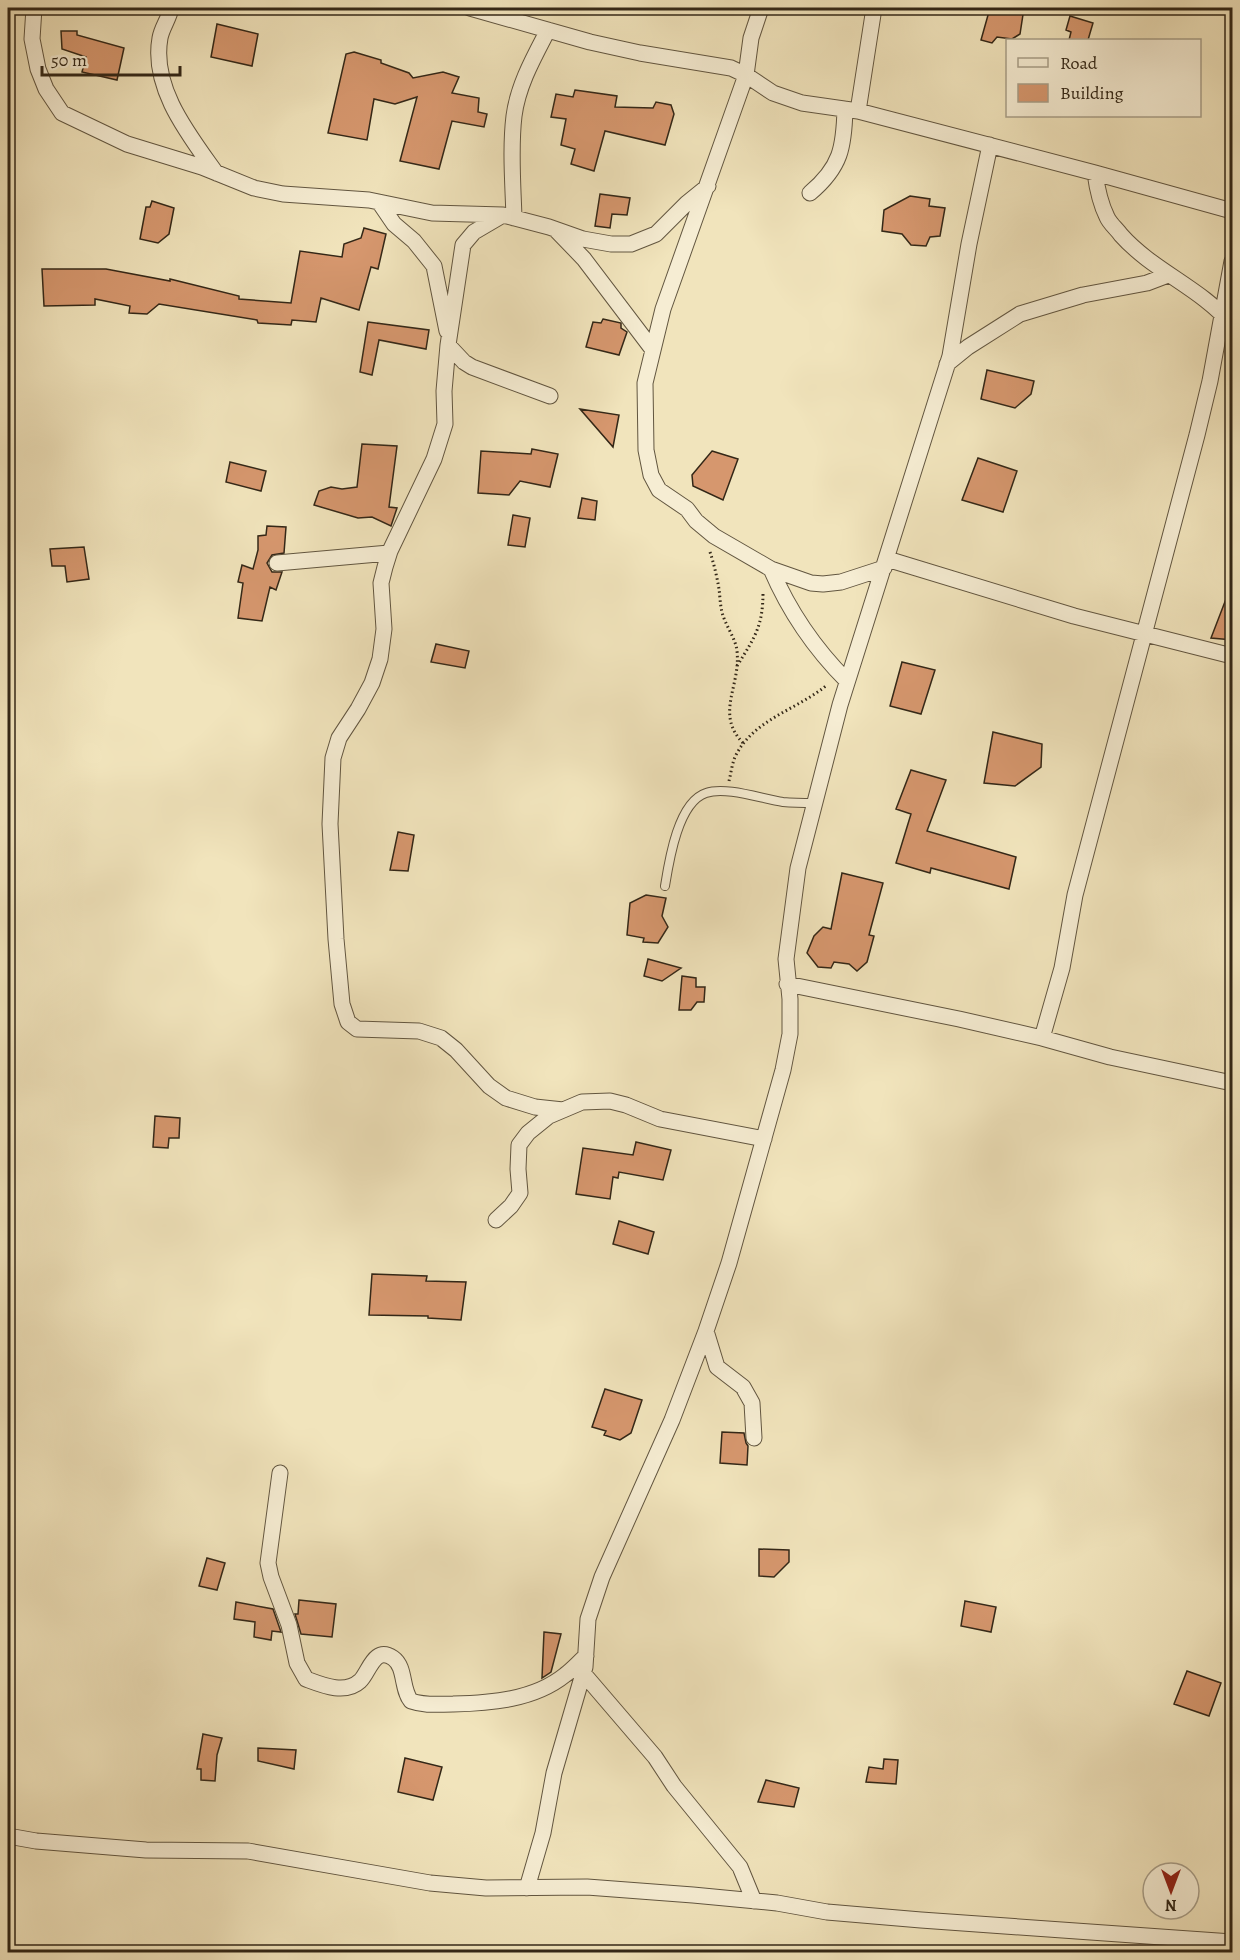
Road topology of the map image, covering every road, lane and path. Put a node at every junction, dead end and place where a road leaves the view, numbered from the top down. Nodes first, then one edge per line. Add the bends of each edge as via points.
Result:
1 (34, 8) edge
2 (171, 8) edge
3 (470, 8) edge
4 (761, 8) edge
5 (874, 8) edge
6 (548, 30) junction
7 (746, 75) junction
8 (851, 110) junction
9 (990, 145) junction
10 (216, 173) junction
11 (1095, 173) junction
12 (708, 186) junction
13 (810, 193) dead end
14 (379, 202) junction
15 (1233, 211) edge
16 (508, 216) junction
17 (555, 229) junction
18 (1233, 261) edge
19 (1168, 275) junction
20 (1222, 312) junction
21 (1233, 325) edge
22 (448, 343) junction
23 (653, 350) junction
24 (947, 364) junction
25 (550, 396) dead end
26 (702, 526) junction
27 (389, 553) junction
28 (277, 563) dead end
29 (886, 563) junction
30 (772, 571) junction
31 (1144, 634) junction
32 (1233, 656) edge
33 (737, 667) junction
34 (844, 678) junction
35 (744, 744) junction
36 (727, 792) junction
37 (815, 803) junction
38 (665, 886) dead end
39 (787, 984) junction
40 (1042, 1038) junction
41 (1233, 1083) edge
42 (563, 1110) junction
43 (764, 1139) junction
44 (496, 1220) dead end
45 (706, 1331) junction
46 (754, 1438) dead end
47 (280, 1473) dead end
48 (586, 1656) junction
49 (583, 1673) junction
50 (8, 1836) edge
51 (527, 1888) junction
52 (754, 1901) junction
53 (1233, 1942) edge

1 - 10 street via 32,39 38,69 62,113 127,144
2 - 10 street via 160,39 162,75 171,104
3 - 6 street
4 - 7 street via 751,38
5 - 8 street
6 - 7 street via 640,53 715,64
6 - 16 street via 528,69 514,114
7 - 8 street via 766,89 802,103
7 - 12 street
8 - 9 street
8 - 13 street via 833,170
9 - 11 street
9 - 24 street
10 - 14 street via 283,194
11 - 15 street
11 - 19 street via 1108,220 1127,242
12 - 17 street via 656,234 631,244 583,239
12 - 23 street via 663,309
14 - 16 street via 432,213
14 - 22 street via 434,266
16 - 17 street
16 - 22 street via 474,232 463,245
17 - 23 street via 584,259
18 - 20 street
19 - 20 street
19 - 24 street via 1020,315
20 - 21 street
20 - 31 street via 1210,381
22 - 25 street via 472,367
22 - 27 street via 445,424 434,459
23 - 26 street via 645,383 646,450 651,475 659,490 687,509
24 - 29 street
26 - 30 street
26 - 33 path via 721,609 737,650
27 - 28 street
27 - 42 street via 381,583 384,629 380,659 372,683 339,738 333,758 331,835 336,939 345,1015 357,1029 419,1031 441,1038 506,1098
29 - 30 street via 841,582 823,584
29 - 31 street
29 - 34 street
30 - 33 path via 763,584 757,633
30 - 34 street via 788,607
31 - 32 street
31 - 40 street via 1075,895 1062,968
33 - 35 path via 729,719
34 - 35 path via 766,722
34 - 37 street
35 - 36 path via 735,758
36 - 37 lane
36 - 38 lane via 706,792 689,804
37 - 39 street via 790,919
39 - 40 street
39 - 43 street via 790,1034
40 - 41 street
42 - 43 street via 582,1102 610,1101 660,1119
42 - 44 street via 549,1116 519,1145 520,1193
43 - 45 street
45 - 46 street via 717,1367 743,1387 752,1402
45 - 48 street via 672,1420 602,1577 588,1619
47 - 48 street via 268,1563 297,1663 306,1679 345,1688 360,1681 378,1656 385,1656 399,1665 411,1701 430,1705 478,1703 516,1698 541,1689 564,1676
48 - 49 street
49 - 51 street
49 - 52 street via 655,1757 740,1867
50 - 51 street via 146,1850 248,1851 430,1883
51 - 52 street via 587,1887
52 - 53 street via 827,1912

